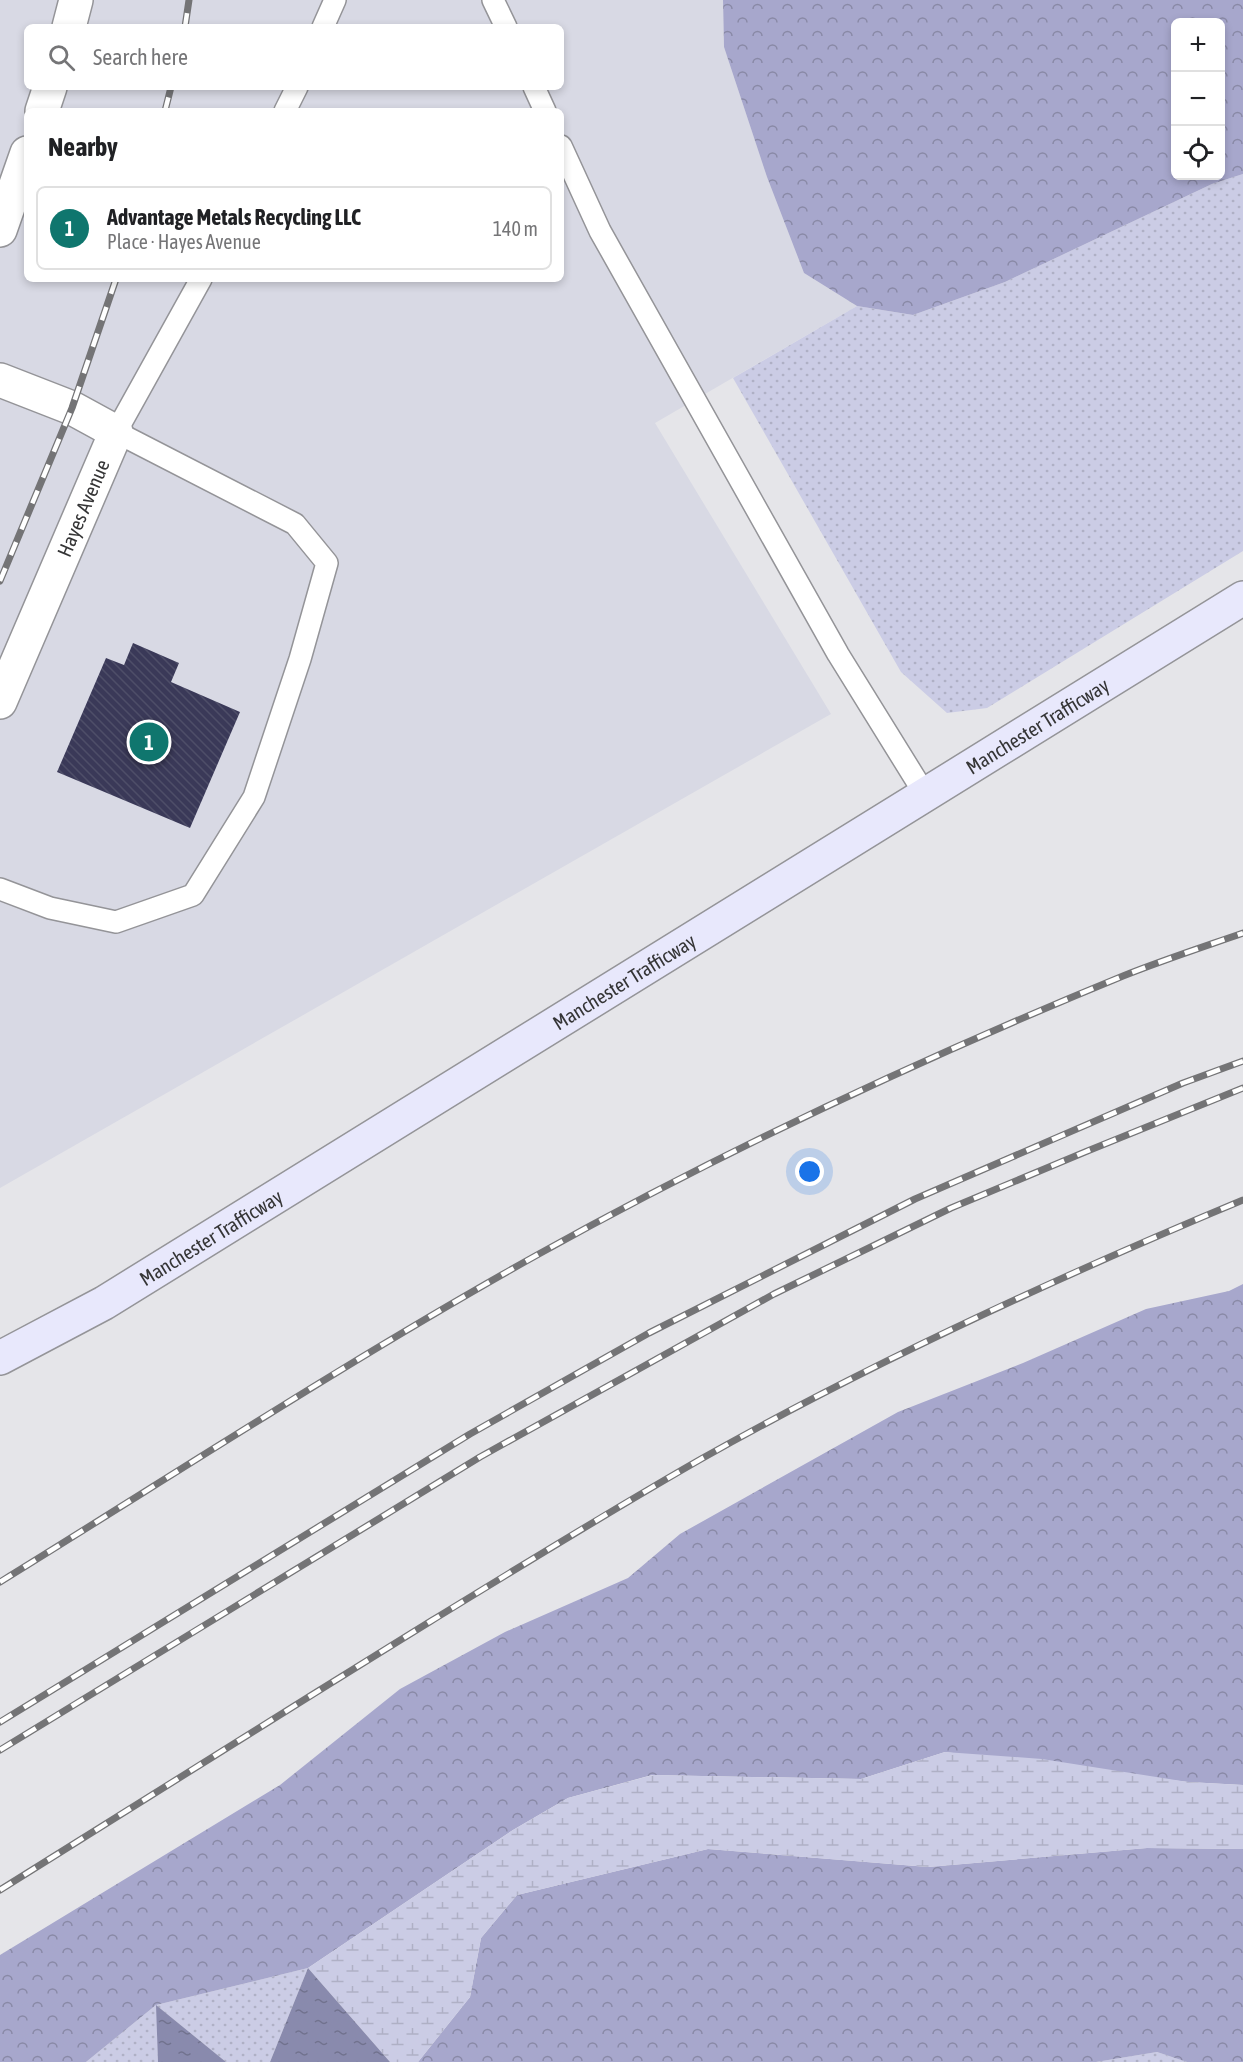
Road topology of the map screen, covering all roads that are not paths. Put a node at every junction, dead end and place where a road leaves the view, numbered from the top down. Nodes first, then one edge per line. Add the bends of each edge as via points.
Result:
1 (76, 0) edge
2 (335, 0) edge
3 (493, 0) edge
4 (70, 24) edge
5 (324, 24) edge
6 (505, 24) edge
7 (49, 90) edge
8 (296, 90) edge
9 (535, 90) edge
10 (43, 108) edge
11 (286, 108) edge
12 (544, 108) edge
13 (564, 153) edge
14 (24, 162) edge
15 (0, 230) edge
16 (199, 282) edge
17 (0, 380) edge
18 (116, 432) junction
19 (1243, 598) edge
20 (0, 702) edge
21 (926, 796) junction
22 (0, 889) edge
23 (0, 1358) edge

1 - 4 street
2 - 5 lane
3 - 6 lane
7 - 10 street
8 - 11 lane
9 - 12 lane
13 - 21 lane via 600,231 838,654
14 - 15 street
16 - 18 lane
17 - 18 street via 72,408
18 - 20 street, Hayes Avenue
18 - 22 lane via 295,524 327,563 254,797 193,894 116,922 50,908
19 - 21 main road, Manchester Trafficway
21 - 23 main road, Manchester Trafficway via 104,1303

